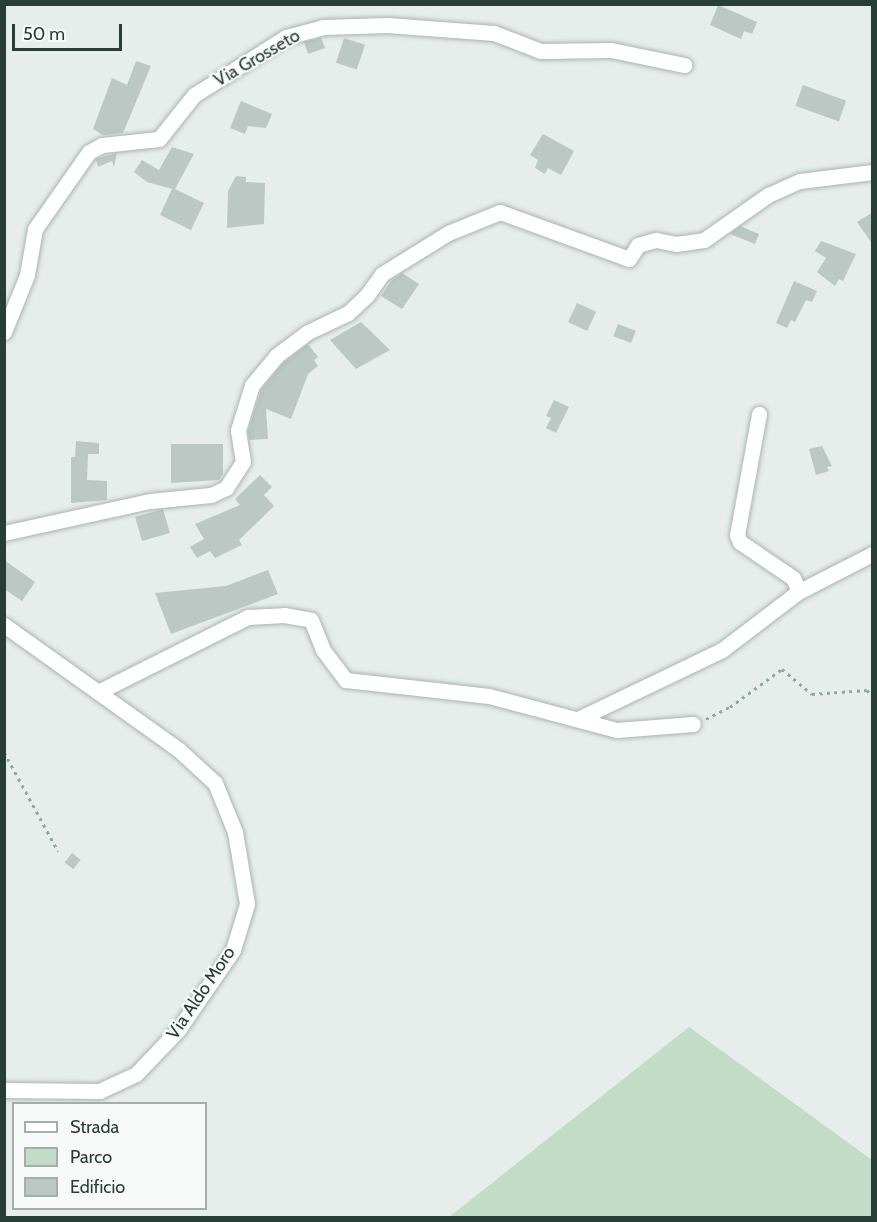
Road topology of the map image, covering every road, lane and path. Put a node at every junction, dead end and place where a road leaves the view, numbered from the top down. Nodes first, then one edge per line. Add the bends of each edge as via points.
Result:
1 (684, 65) dead end
2 (873, 171) edge
3 (4, 332) edge
4 (759, 414) dead end
5 (4, 533) edge
6 (873, 554) edge
7 (800, 591) junction
8 (4, 625) edge
9 (98, 692) junction
10 (873, 696) edge
11 (578, 719) junction
12 (693, 724) joint
13 (4, 752) edge
14 (58, 851) dead end
15 (4, 1090) edge

1 - 3 street, Via Grosseto via 611,50 541,51 494,33 387,25 323,27 286,37 194,95 159,139 102,145 89,152 35,229 27,275
2 - 5 street via 800,181 768,195 704,240 676,244 656,240 638,245 629,259 500,212 448,233 382,274 368,295 348,313 308,332 276,356 252,385 238,430 243,462 226,488 211,495 150,501
4 - 7 street via 737,535 741,542 793,578
6 - 7 street
7 - 11 street via 722,650
8 - 9 street, Via Aldo Moro
9 - 11 street via 248,617 284,615 311,621 322,650 346,680 489,696
9 - 15 street, Via Aldo Moro via 201,767 215,783 235,832 247,883 244,924 233,950 178,1030 136,1074 100,1091
10 - 12 path via 867,690 812,694 782,669 730,707
11 - 12 street via 616,730
13 - 14 path

